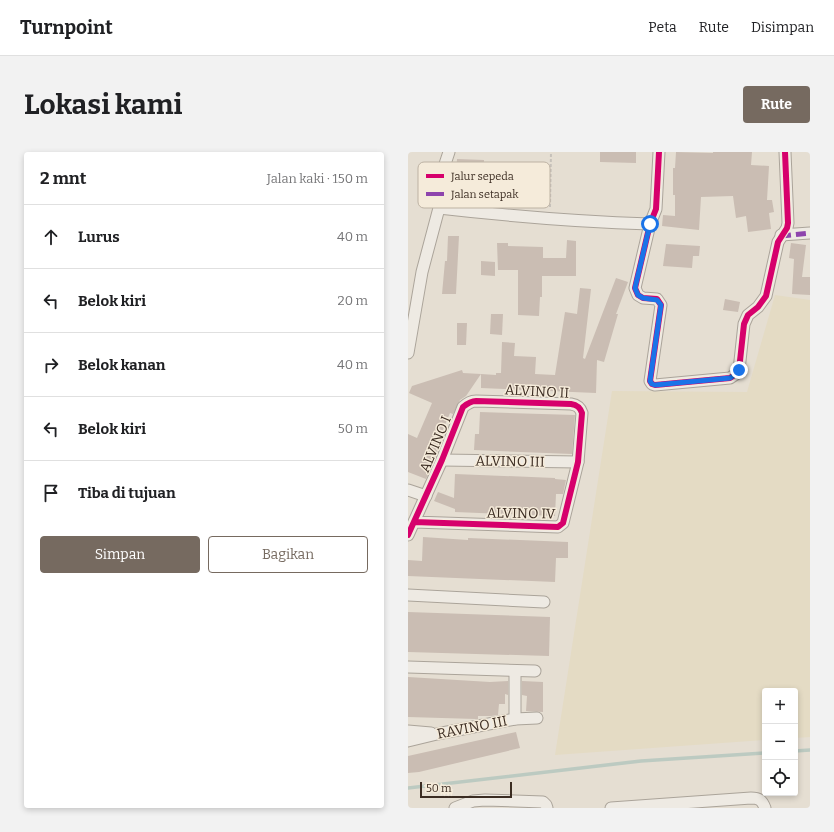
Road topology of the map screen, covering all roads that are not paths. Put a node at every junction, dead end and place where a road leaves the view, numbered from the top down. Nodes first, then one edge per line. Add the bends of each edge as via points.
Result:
1 (449, 152) edge
2 (659, 152) edge
3 (785, 152) edge
4 (446, 162) edge
5 (439, 208) joint
6 (650, 224) junction
7 (810, 234) edge
8 (781, 235) junction
9 (408, 353) edge
10 (463, 407) joint
11 (442, 460) junction
12 (578, 462) junction
13 (408, 490) edge
14 (426, 496) junction
15 (414, 522) junction
16 (408, 535) edge
17 (408, 595) edge
18 (544, 602) dead end
19 (408, 667) edge
20 (515, 671) junction
21 (535, 671) dead end
22 (537, 718) dead end
23 (515, 719) junction
24 (408, 731) edge
25 (437, 734) junction
26 (408, 742) edge
27 (455, 808) edge
28 (547, 808) edge
29 (610, 808) edge
30 (764, 808) edge

1 - 4 street
2 - 6 street via 656,209
3 - 8 street via 788,222
5 - 6 street via 550,219
5 - 9 street via 422,272
6 - 8 street via 635,290 643,298 657,300 661,305 650,381 655,385 730,378 736,374 739,370 744,324 748,315 766,296
7 - 8 street
10 - 11 street, ALVINO I
10 - 12 street, ALVINO II via 471,401 577,406 582,413
11 - 12 street, ALVINO III
11 - 14 street, ALVINO I
12 - 15 street, ALVINO IV via 563,524 558,527
13 - 14 street
14 - 15 street, ALVINO I
15 - 16 street, ALVINO I
17 - 18 street
19 - 20 street
20 - 21 street
20 - 23 street
22 - 23 street, RAVINO III
23 - 25 street, RAVINO III
24 - 25 street
25 - 26 street, RAVINO III
27 - 28 street via 473,801 485,800 543,802
29 - 30 street via 758,798

